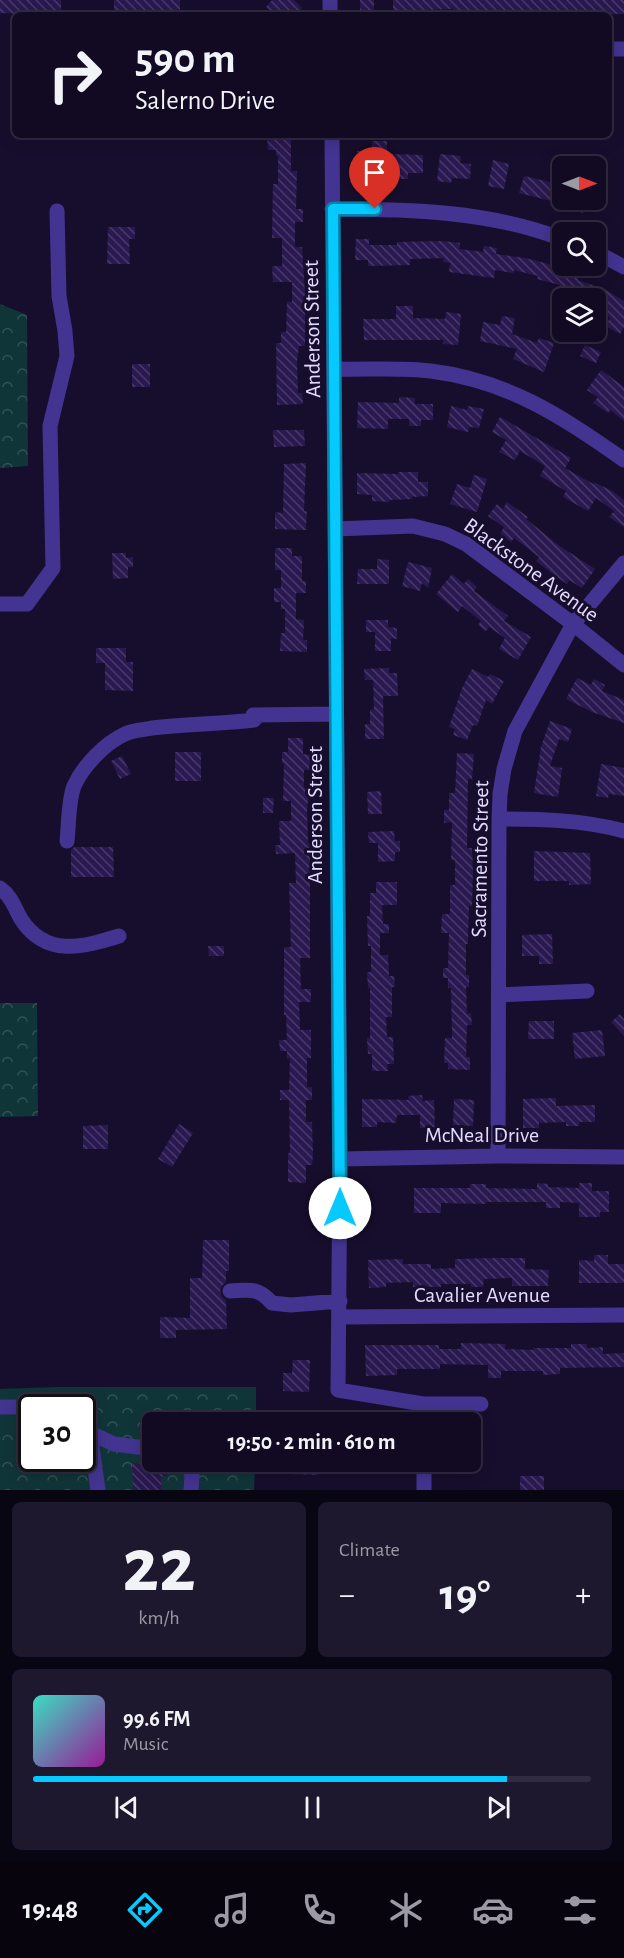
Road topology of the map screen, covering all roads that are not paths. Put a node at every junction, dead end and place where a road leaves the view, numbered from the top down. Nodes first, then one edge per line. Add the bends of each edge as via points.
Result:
1 (332, 138) edge
2 (333, 209) junction
3 (57, 211) dead end
4 (552, 236) edge
5 (606, 257) edge
6 (624, 267) edge
7 (334, 369) junction
8 (624, 460) edge
9 (335, 529) junction
10 (624, 563) edge
11 (0, 604) edge
12 (573, 624) junction
13 (624, 665) edge
14 (336, 714) junction
15 (499, 819) junction
16 (624, 831) edge
17 (67, 841) dead end
18 (0, 888) edge
19 (119, 936) dead end
20 (587, 991) dead end
21 (499, 994) junction
22 (498, 1156) junction
23 (624, 1157) edge
24 (340, 1159) junction
25 (230, 1291) dead end
26 (340, 1301) junction
27 (624, 1315) edge
28 (340, 1317) junction
29 (423, 1404) junction
30 (481, 1404) dead end
31 (0, 1407) edge
32 (18, 1407) edge
33 (423, 1412) edge
34 (96, 1436) edge
35 (142, 1448) edge
36 (94, 1472) edge
37 (191, 1472) edge
38 (424, 1472) edge
39 (98, 1490) edge
40 (191, 1490) edge
41 (424, 1490) edge

1 - 2 street, Anderson Street
2 - 4 street via 447,212
2 - 7 street, Anderson Street
3 - 11 street via 59,297 67,356 50,426 53,568 27,604
5 - 6 street
7 - 8 street via 429,370 482,381 532,401
7 - 9 street, Anderson Street
9 - 12 street, Blackstone Avenue via 412,526 445,534 466,544
9 - 14 street, Anderson Street
10 - 12 street, Sacramento Street
12 - 13 street, Blackstone Avenue
12 - 15 street, Sacramento Street via 515,731 504,769
14 - 17 street via 256,715 254,720 127,733 84,770 74,788
14 - 24 street, Anderson Street
15 - 16 street via 564,820
15 - 21 street, Sacramento Street
18 - 19 street via 9,895 28,927 49,943 83,946
20 - 21 street
21 - 22 street, Sacramento Street
22 - 23 street, McNeal Drive
22 - 24 street, McNeal Drive
24 - 26 street, Anderson Street
25 - 26 street via 255,1290 264,1293 272,1303 291,1305
26 - 28 street, Anderson Street
27 - 28 street, Cavalier Avenue
28 - 29 street, Anderson Street via 338,1390
29 - 30 street
29 - 33 street
31 - 32 street
34 - 35 street via 114,1444
36 - 39 street
37 - 40 street
38 - 41 street

